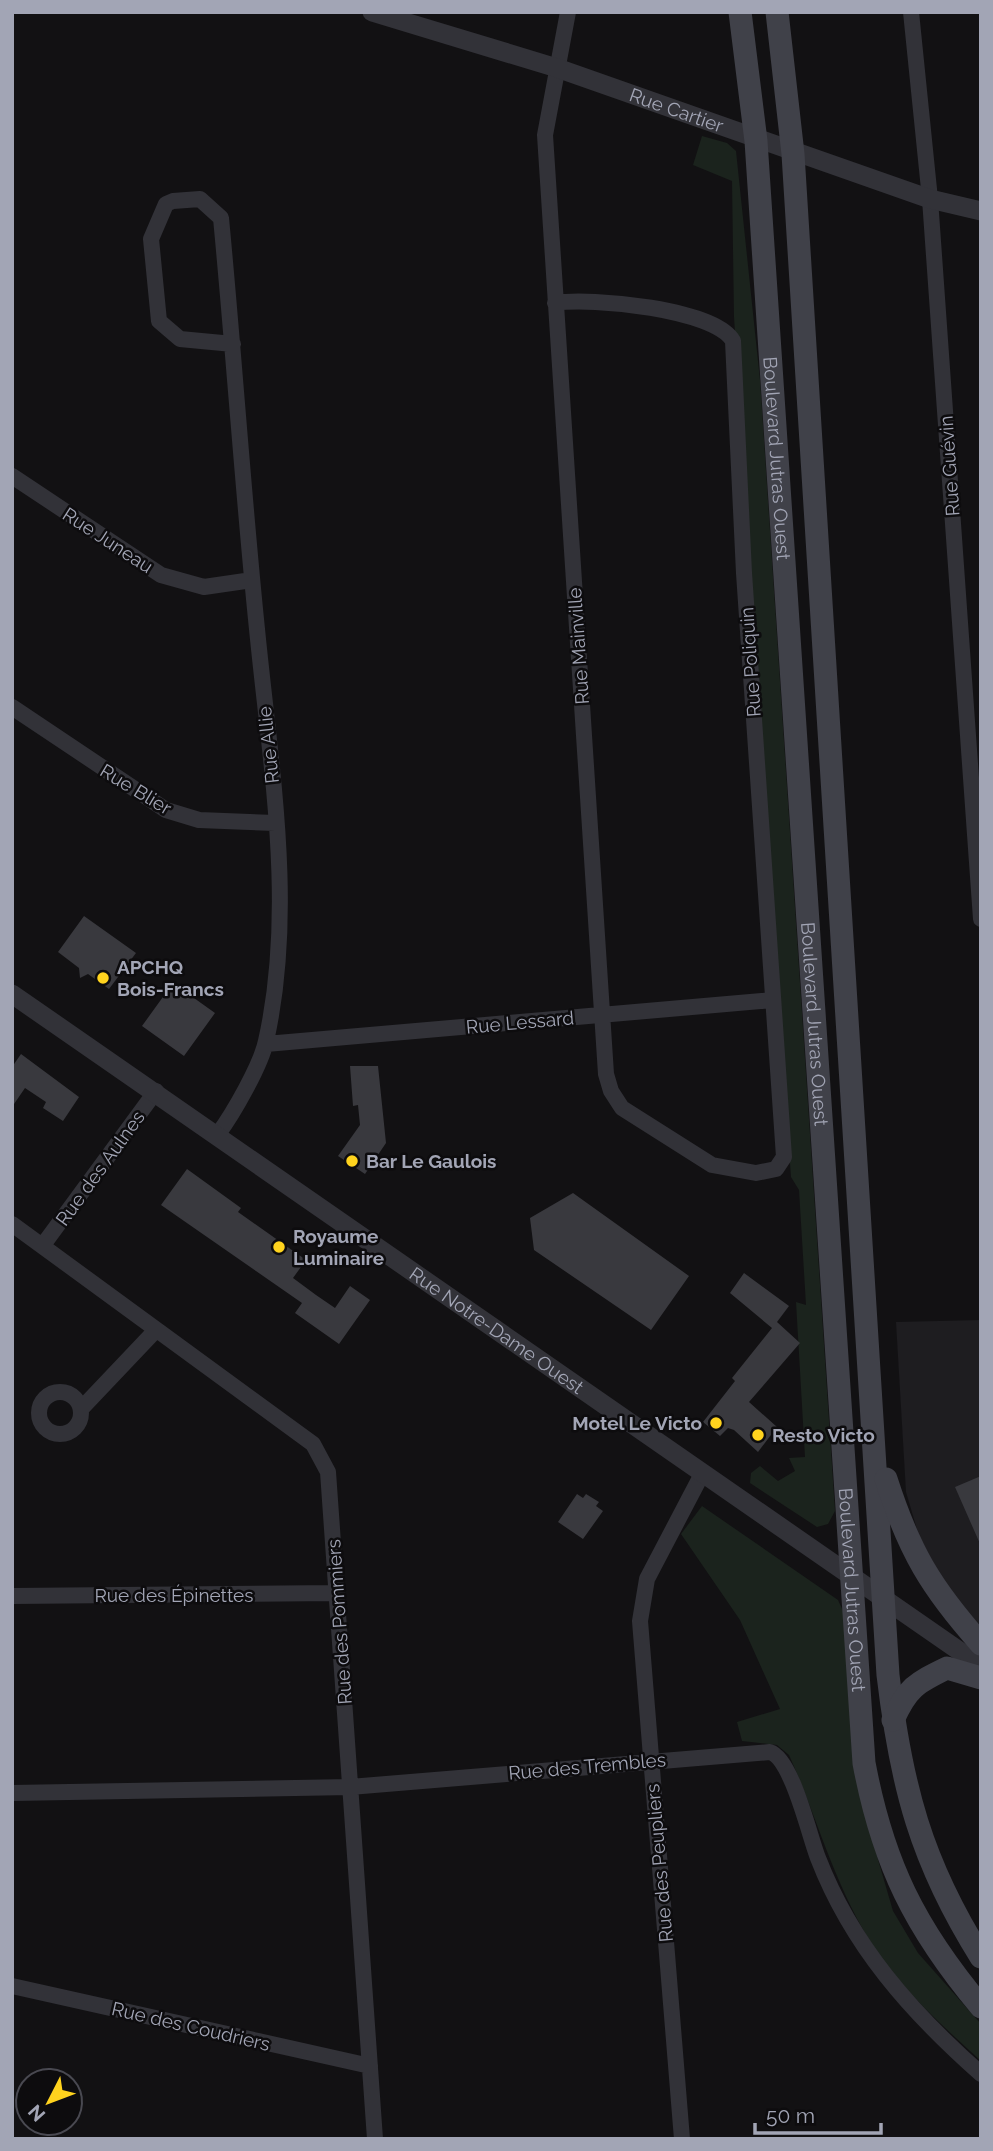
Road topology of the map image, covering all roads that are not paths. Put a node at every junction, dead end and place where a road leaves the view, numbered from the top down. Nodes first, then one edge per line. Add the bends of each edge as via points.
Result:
1 (372, 12) edge
2 (568, 12) edge
3 (740, 12) edge
4 (777, 12) edge
5 (911, 12) edge
6 (557, 68) junction
7 (756, 141) junction
8 (793, 154) junction
9 (930, 199) junction
10 (981, 211) edge
11 (555, 303) junction
12 (233, 344) junction
13 (12, 476) edge
14 (252, 580) junction
15 (12, 707) edge
16 (275, 823) junction
17 (981, 919) edge
18 (12, 994) edge
19 (773, 1000) junction
20 (602, 1015) junction
21 (266, 1044) junction
22 (156, 1091) junction
23 (218, 1134) junction
24 (776, 1169) joint
25 (12, 1223) edge
26 (43, 1245) junction
27 (155, 1331) junction
28 (81, 1409) dead end
29 (875, 1448) junction
30 (702, 1474) junction
31 (852, 1579) junction
32 (337, 1593) junction
33 (12, 1596) edge
34 (885, 1601) junction
35 (981, 1644) edge
36 (981, 1666) edge
37 (981, 1678) edge
38 (893, 1720) junction
39 (651, 1760) junction
40 (350, 1787) junction
41 (12, 1793) edge
42 (981, 1957) edge
43 (12, 1986) edge
44 (981, 2007) edge
45 (370, 2066) junction
46 (981, 2074) edge
47 (375, 2139) edge
48 (682, 2139) edge

1 - 6 street, Rue Cartier
2 - 6 street, Rue Mainville
3 - 7 main road, Boulevard Jutras Ouest
4 - 8 main road, Boulevard Jutras Ouest
5 - 9 street, Rue Guévin
6 - 7 street, Rue Cartier
6 - 11 street, Rue Mainville via 545,135
7 - 8 street, Rue Cartier
7 - 31 main road, Boulevard Jutras Ouest
8 - 9 street, Rue Cartier
8 - 29 main road, Boulevard Jutras Ouest
9 - 10 street, Rue Cartier
9 - 17 street, Rue Guévin
11 - 19 street, Rue Poliquin via 618,303 706,320 727,330 733,341
11 - 20 street, Rue Mainville
12 - 12 street, Rue Allie via 180,340 159,321 151,239 166,204 200,200 220,218
12 - 14 street, Rue Allie
13 - 14 street, Rue Juneau via 161,575 204,587
14 - 16 street, Rue Allie
15 - 16 street, Rue Blier via 166,810 199,820
16 - 21 street, Rue Allie via 279,944
18 - 22 street, Rue Notre-Dame Ouest
19 - 20 street, Rue Lessard
19 - 24 street, Rue Poliquin via 784,1157
20 - 21 street, Rue Lessard
20 - 24 street, Rue Mainville via 606,1074 622,1108 712,1165 757,1173
21 - 23 street, Rue Allie via 230,1119
22 - 23 street, Rue Notre-Dame Ouest
22 - 26 street, Rue des Aulnes
23 - 30 street, Rue Notre-Dame Ouest
25 - 26 street, Rue des Pommiers
26 - 27 street, Rue des Pommiers
27 - 28 street
27 - 32 street, Rue des Pommiers via 313,1444 328,1472
29 - 34 main road, Boulevard Jutras Ouest
29 - 35 main road via 916,1560 944,1604
30 - 31 street, Rue Notre-Dame Ouest
30 - 39 street, Rue des Peupliers via 656,1558 642,1599
31 - 34 street, Rue Notre-Dame Ouest
31 - 44 main road, Boulevard Jutras Ouest via 862,1737 873,1809 886,1855 926,1936
32 - 33 street, Rue des Épinettes
32 - 40 street, Rue des Pommiers
34 - 36 street, Rue Notre-Dame Ouest
34 - 38 main road, Boulevard Jutras Ouest
37 - 38 main road via 947,1668 914,1685
38 - 42 main road, Boulevard Jutras Ouest via 907,1794 925,1846 953,1913
39 - 40 street, Rue des Trembles
39 - 46 street, Rue des Trembles via 776,1754 849,1926 908,2006
39 - 48 street, Rue des Peupliers
40 - 41 street, Rue des Trembles
40 - 45 street, Rue des Pommiers
43 - 45 street, Rue des Coudriers
45 - 47 street, Rue des Pommiers

